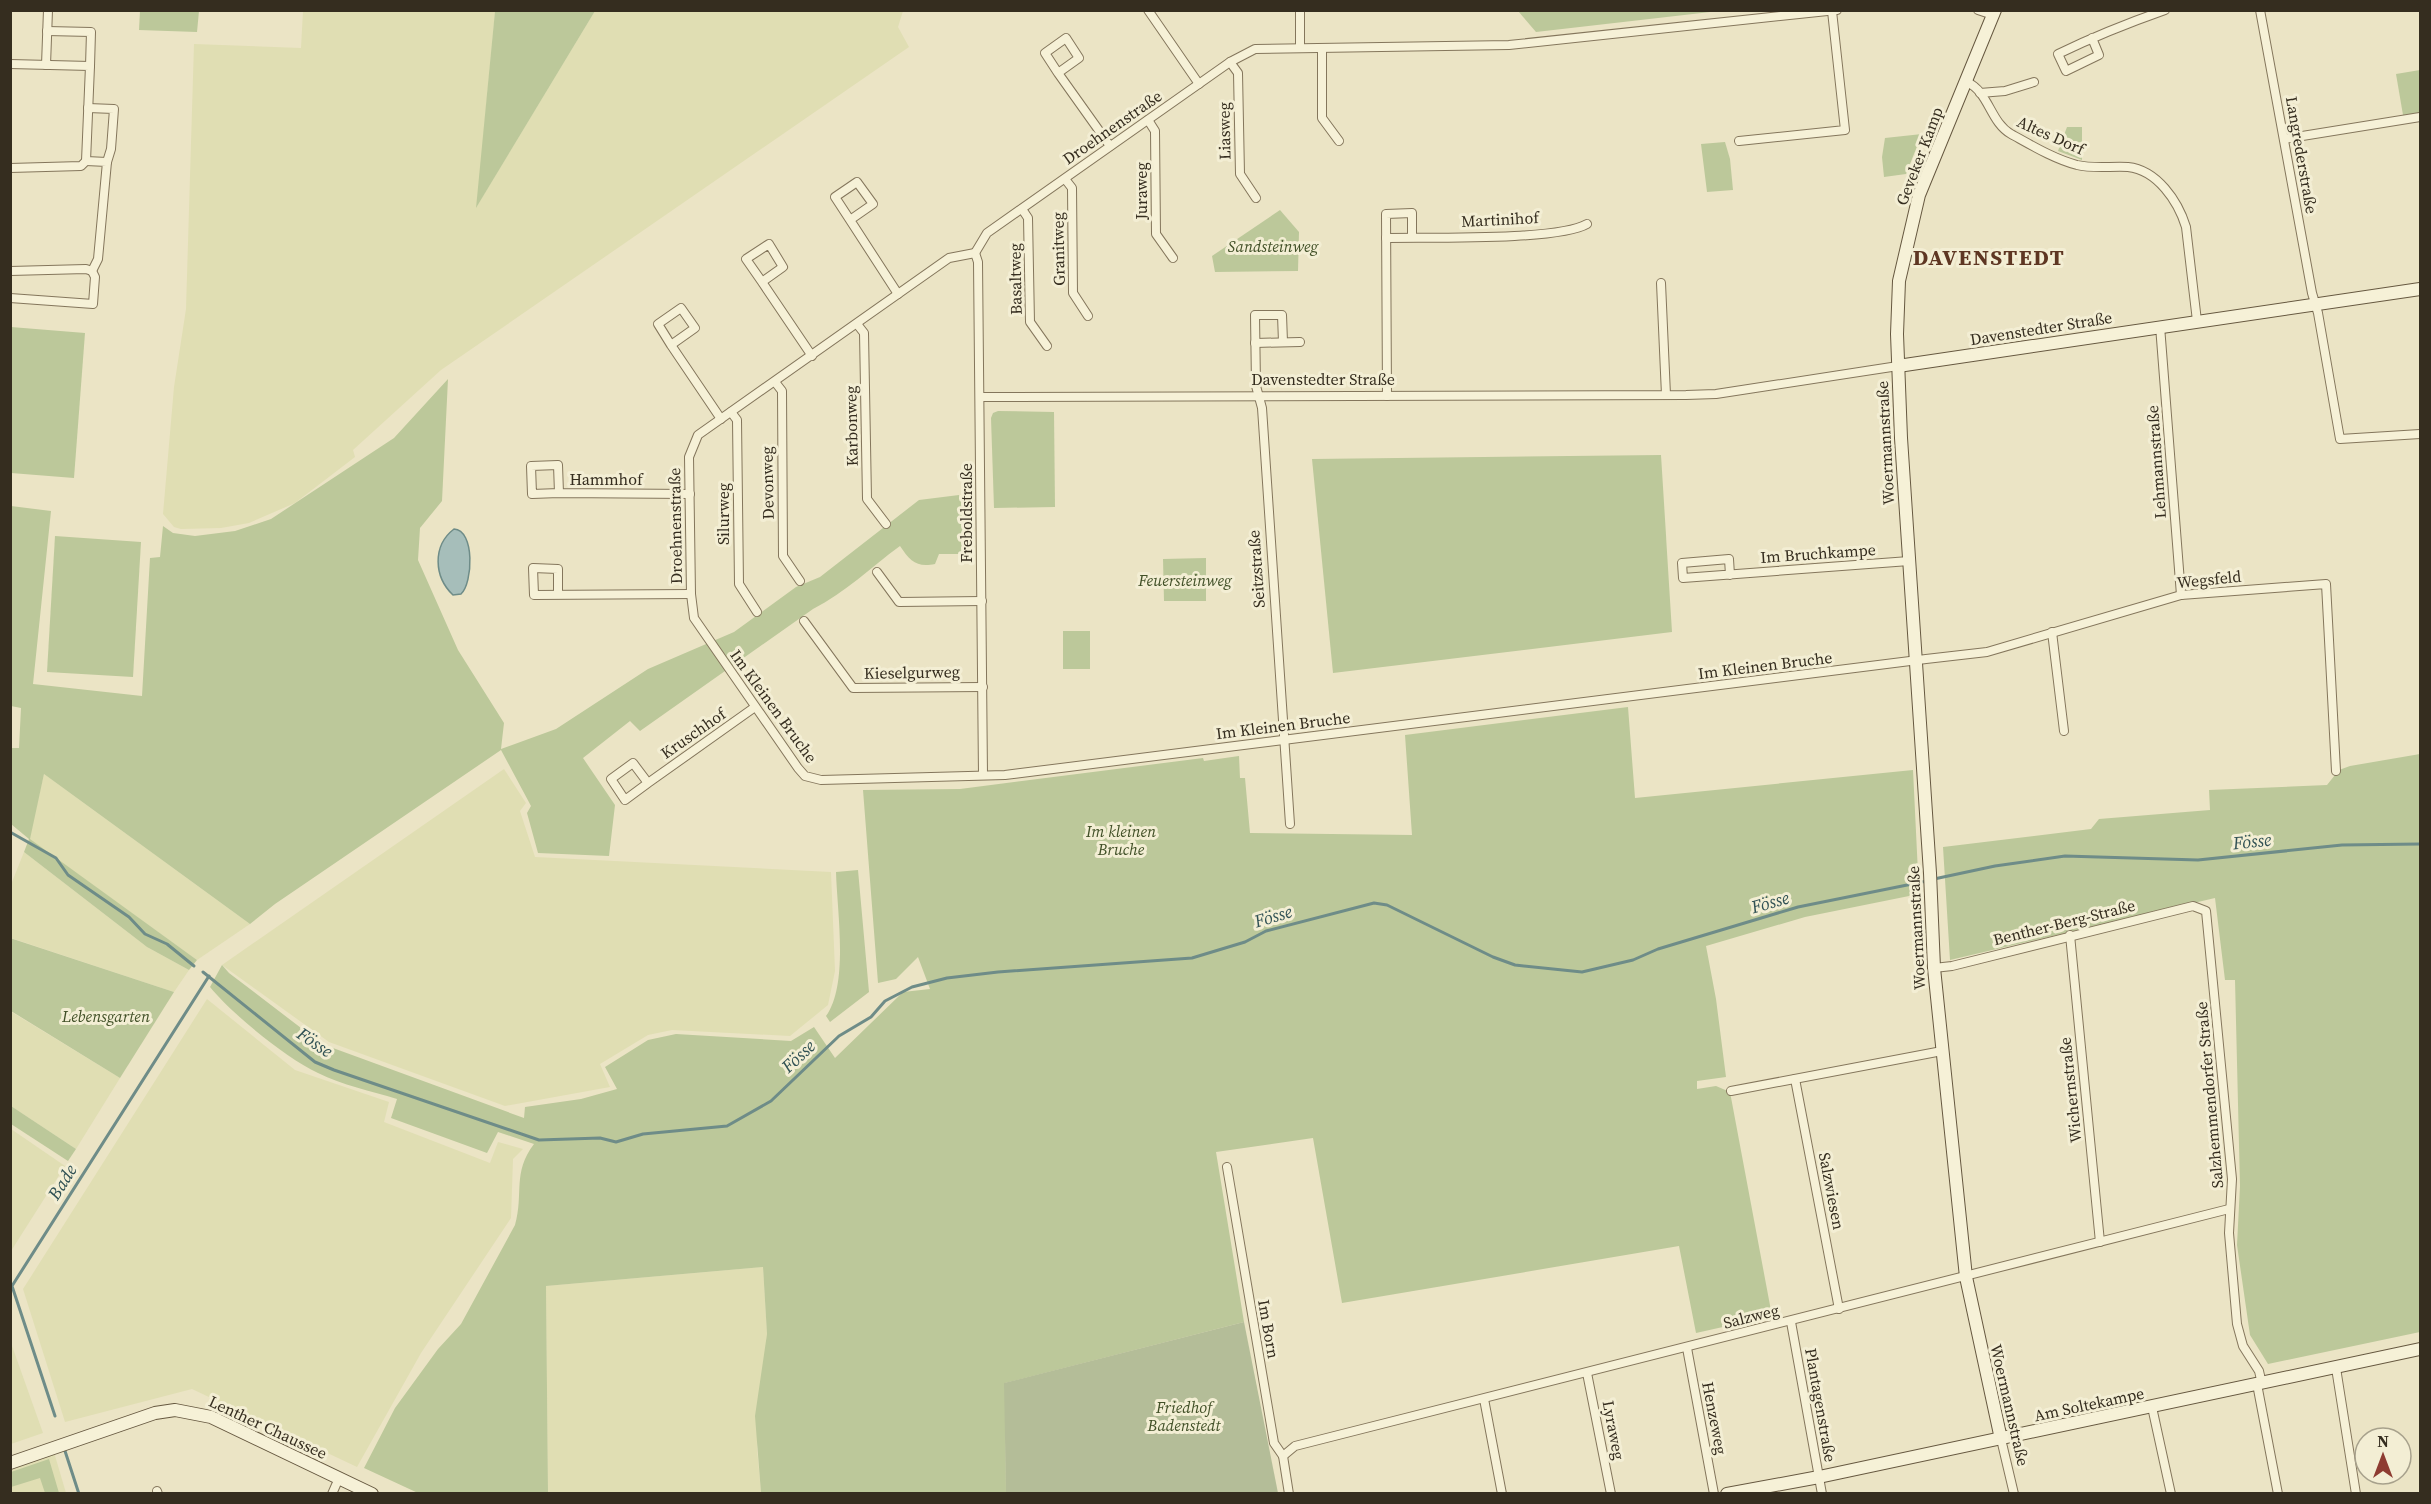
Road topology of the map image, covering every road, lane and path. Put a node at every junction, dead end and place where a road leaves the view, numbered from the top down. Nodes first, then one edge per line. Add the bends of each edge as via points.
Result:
1 (48, 10) edge
2 (1148, 10) edge
3 (1300, 10) edge
4 (1837, 10) edge
5 (1978, 10) edge
6 (2165, 10) edge
7 (2260, 10) edge
8 (1832, 11) edge
9 (1994, 13) edge
10 (47, 31) junction
11 (2092, 38) junction
12 (1300, 48) junction
13 (1322, 48) junction
14 (1230, 62) junction
15 (10, 64) edge
16 (46, 65) junction
17 (90, 66) junction
18 (1058, 73) dead end
19 (1967, 82) junction
20 (2034, 82) dead end
21 (1199, 84) junction
22 (1980, 93) junction
23 (88, 108) junction
24 (2421, 117) edge
25 (1148, 120) junction
26 (2284, 139) junction
27 (1339, 141) dead end
28 (1738, 141) dead end
29 (1110, 147) junction
30 (86, 161) junction
31 (107, 162) junction
32 (10, 168) edge
33 (1065, 178) junction
34 (1256, 198) dead end
35 (1022, 209) junction
36 (850, 220) junction
37 (1587, 224) dead end
38 (1412, 237) junction
39 (1386, 238) junction
40 (975, 253) junction
41 (1173, 258) dead end
42 (10, 271) edge
43 (92, 271) junction
44 (762, 282) junction
45 (1661, 283) dead end
46 (2421, 289) edge
47 (898, 294) junction
48 (10, 298) edge
49 (2315, 304) junction
50 (1088, 316) dead end
51 (2197, 321) junction
52 (857, 324) junction
53 (2160, 326) junction
54 (1282, 342) junction
55 (1300, 342) dead end
56 (1255, 343) junction
57 (671, 345) junction
58 (1047, 346) dead end
59 (812, 356) junction
60 (1898, 360) junction
61 (775, 382) junction
62 (1666, 395) junction
63 (1258, 396) junction
64 (1387, 396) junction
65 (981, 397) junction
66 (731, 412) junction
67 (721, 419) junction
68 (2421, 434) edge
69 (559, 493) junction
70 (690, 494) junction
71 (886, 524) dead end
72 (1909, 561) junction
73 (877, 572) dead end
74 (1730, 575) junction
75 (800, 582) dead end
76 (691, 594) junction
77 (558, 595) dead end
78 (2181, 595) junction
79 (982, 601) junction
80 (757, 612) dead end
81 (804, 621) dead end
82 (2052, 632) junction
83 (717, 652) joint
84 (1916, 660) junction
85 (983, 687) junction
86 (755, 707) junction
87 (2064, 731) dead end
88 (1284, 741) junction
89 (2336, 771) dead end
90 (983, 775) junction
91 (648, 783) junction
92 (1290, 824) dead end
93 (2202, 907) joint
94 (2070, 935) junction
95 (1934, 968) junction
96 (1942, 1051) junction
97 (1795, 1078) junction
98 (1731, 1091) dead end
99 (1227, 1167) dead end
100 (2229, 1209) junction
101 (2100, 1242) junction
102 (1966, 1277) junction
103 (1839, 1309) junction
104 (1791, 1322) junction
105 (1686, 1348) junction
106 (2421, 1349) edge
107 (2337, 1368) junction
108 (1587, 1373) junction
109 (2260, 1384) junction
110 (1484, 1399) junction
111 (2152, 1407) junction
112 (2001, 1439) junction
113 (1283, 1456) junction
114 (10, 1463) edge
115 (1819, 1477) junction
116 (339, 1478) junction
117 (332, 1494) edge
118 (372, 1494) edge
119 (1289, 1494) edge
120 (1502, 1494) edge
121 (1611, 1494) edge
122 (1714, 1494) edge
123 (1728, 1494) edge
124 (1822, 1494) edge
125 (2014, 1494) edge
126 (2170, 1494) edge
127 (2278, 1494) edge
128 (2356, 1494) edge

1 - 10 street
2 - 21 street
3 - 12 street
4 - 8 street, Droehnenstraße
5 - 9 street
6 - 11 street
7 - 26 street, Langrederstraße
8 - 13 street, Droehnenstraße via 1509,45
8 - 28 street via 1845,130
9 - 19 street, Geveker Kamp
10 - 16 street
10 - 17 street via 91,32
11 - 11 street via 2099,55 2066,71 2058,54
12 - 13 street, Droehnenstraße
12 - 14 street, Droehnenstraße via 1255,48
13 - 27 street via 1322,118
14 - 21 street, Droehnenstraße
14 - 34 street, Liasweg via 1238,73 1240,174
15 - 16 street
16 - 17 street
17 - 23 street
18 - 29 street
19 - 22 street, Altes Dorf
19 - 60 street, Geveker Kamp via 1912,220 1899,281
20 - 22 street, Altes Dorf via 2005,91
21 - 25 street, Droehnenstraße
22 - 51 street, Altes Dorf via 2002,129 2018,138 2066,161 2091,168 2130,167 2161,185 2186,227
23 - 30 street
23 - 31 street via 114,109
24 - 26 street
25 - 29 street, Droehnenstraße
25 - 41 street, Juraweg via 1155,130 1156,234
26 - 49 street, Langrederstraße
29 - 33 street, Droehnenstraße
30 - 31 street
30 - 32 street via 81,166
31 - 43 street via 98,259
33 - 35 street, Droehnenstraße
33 - 50 street, Granitweg via 1072,188 1073,292
35 - 40 street, Droehnenstraße via 987,233
35 - 58 street, Basaltweg via 1028,218 1030,322
36 - 36 street via 873,204 857,182 835,197
36 - 47 street
37 - 38 street, Martinihof via 1577,230
38 - 39 street, Martinihof
38 - 39 street via 1412,213 1386,214
39 - 64 street
40 - 47 street, Droehnenstraße via 949,258
40 - 65 street, Freboldstraße
42 - 43 street
43 - 48 street via 93,304
44 - 44 street via 746,259 769,244 783,267
44 - 59 street
45 - 62 street
46 - 49 street, Davenstedter Straße
47 - 52 street, Droehnenstraße
49 - 51 street, Davenstedter Straße
49 - 68 street, Langrederstraße via 2340,439
51 - 53 street, Davenstedter Straße
52 - 59 street, Droehnenstraße
52 - 71 street, Karbonweg via 864,333 867,499
53 - 60 street, Davenstedter Straße
53 - 78 street, Lehmannstraße
54 - 55 street
54 - 56 street
54 - 56 street via 1282,315 1255,315
56 - 63 street
57 - 57 street via 658,324 681,308 695,327
57 - 67 street
59 - 61 street, Droehnenstraße
60 - 62 street, Davenstedter Straße via 1716,394
60 - 72 street, Woermannstraße
61 - 66 street, Droehnenstraße
61 - 75 street, Devonweg via 782,391 783,556
62 - 64 street, Davenstedter Straße
63 - 64 street, Davenstedter Straße
63 - 65 street, Davenstedter Straße
63 - 88 street, Seitzstraße via 1262,408
65 - 79 street, Freboldstraße
66 - 67 street, Droehnenstraße
66 - 80 street, Silurweg via 737,420 738,584
67 - 70 street, Droehnenstraße via 692,444
69 - 69 street, Hammhof via 531,494 531,466 558,465
69 - 70 street, Hammhof
70 - 76 street, Droehnenstraße
72 - 74 street, Im Bruchkampe
72 - 84 street, Woermannstraße
73 - 79 street via 899,602
74 - 74 street, Im Bruchkampe via 1683,578 1682,563 1729,559
76 - 77 street
76 - 83 street, Droehnenstraße via 694,618
78 - 82 street, Wegsfeld
78 - 89 street, Wegsfeld via 2326,584
79 - 85 street, Freboldstraße
81 - 85 street, Kieselgurweg via 853,688
82 - 84 street, Wegsfeld via 1987,651
82 - 87 street
83 - 86 street, Im Kleinen Bruche
84 - 88 street, Im Kleinen Bruche
84 - 95 street, Woermannstraße
85 - 90 street, Freboldstraße
86 - 90 street, Im Kleinen Bruche via 798,768 812,779
86 - 91 street, Kruschhof
88 - 90 street, Im Kleinen Bruche via 1005,776
88 - 92 street, Seitzstraße
91 - 91 street, Kruschhof via 625,800 612,779 633,763
93 - 94 street, Benther-Berg-Straße
93 - 100 street, Salzhemmendorfer Straße via 2208,917 2229,1143
94 - 95 street, Benther-Berg-Straße
94 - 101 street, Wichernstraße
95 - 96 street, Woermannstraße
96 - 97 street
96 - 102 street, Woermannstraße
97 - 98 street
97 - 103 street, Salzwiesen
99 - 113 street, Im Born via 1274,1443
100 - 101 street, Salzweg
100 - 109 street, Salzhemmendorfer Straße via 2237,1324 2243,1346 2259,1371
101 - 102 street, Salzweg
102 - 103 street, Salzweg
102 - 112 street, Woermannstraße
103 - 104 street, Salzweg
104 - 105 street, Salzweg
104 - 115 street, Plantagenstraße
105 - 108 street, Salzweg
105 - 122 street, Henzeweg
106 - 107 street, Am Soltekampe
107 - 109 street, Am Soltekampe
107 - 128 street
108 - 110 street, Salzweg
108 - 121 street, Lyraweg
109 - 111 street, Am Soltekampe
109 - 127 street, Salzhemmendorfer Straße
110 - 113 street, Salzweg via 1295,1446
110 - 120 street
111 - 112 street, Am Soltekampe
111 - 126 street
112 - 115 street, Am Soltekampe
112 - 125 street, Woermannstraße
113 - 119 street, Im Born
114 - 116 street, Lenther Chaussee via 155,1413 175,1410 211,1416
115 - 123 street, Am Soltekampe
115 - 124 street, Plantagenstraße
116 - 117 street
116 - 118 street, Lenther Chaussee

